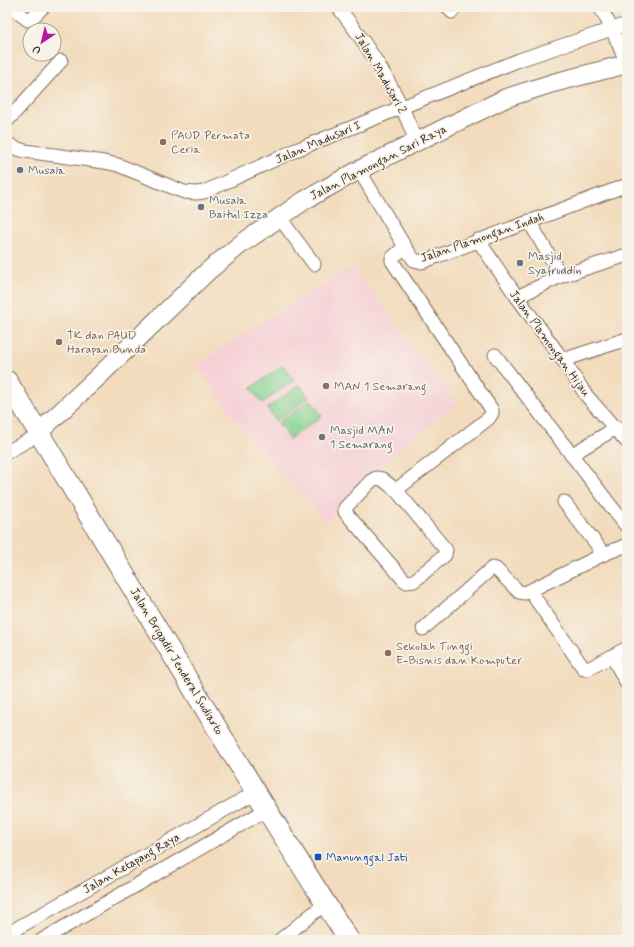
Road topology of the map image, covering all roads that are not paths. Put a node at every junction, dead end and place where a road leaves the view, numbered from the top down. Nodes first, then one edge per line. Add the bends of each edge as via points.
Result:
1 (12, 7) edge
2 (43, 7) edge
3 (338, 7) edge
4 (600, 7) edge
5 (627, 24) edge
6 (612, 29) junction
7 (60, 62) edge
8 (627, 64) edge
9 (7, 121) edge
10 (408, 123) junction
11 (7, 143) edge
12 (359, 170) junction
13 (627, 185) edge
14 (279, 217) junction
15 (529, 221) junction
16 (478, 240) junction
17 (405, 247) junction
18 (627, 255) edge
19 (314, 264) dead end
20 (561, 276) junction
21 (516, 297) junction
22 (627, 339) edge
23 (495, 355) dead end
24 (563, 360) junction
25 (7, 381) edge
26 (7, 406) edge
27 (621, 428) edge
28 (34, 436) junction
29 (627, 442) edge
30 (7, 452) edge
31 (571, 455) junction
32 (396, 490) junction
33 (564, 502) dead end
34 (627, 527) edge
35 (627, 545) edge
36 (604, 554) junction
37 (530, 591) junction
38 (423, 629) dead end
39 (627, 648) edge
40 (612, 656) junction
41 (627, 684) edge
42 (251, 795) junction
43 (261, 813) junction
44 (204, 822) junction
45 (215, 840) junction
46 (152, 851) junction
47 (136, 860) junction
48 (162, 871) junction
49 (146, 879) junction
50 (316, 911) junction
51 (7, 934) edge
52 (42, 940) edge
53 (280, 940) edge
54 (334, 940) edge
55 (349, 940) edge

1 - 2 street via 28,20
3 - 10 street, Jalan Madusari 2 via 382,71
4 - 6 street
5 - 6 street, Jalan Madusari I
6 - 8 street
6 - 10 street, Jalan Madusari I via 519,60
7 - 9 street
8 - 10 street, Jalan Plamongan Sari Raya
10 - 11 street, Jalan Madusari I via 296,150 204,192 196,193 184,192 118,165 26,152
10 - 12 street, Jalan Plamongan Sari Raya
12 - 14 street, Jalan Plamongan Sari Raya
12 - 17 street, Jalan Plamongan Indah
13 - 15 street, Jalan Plamongan Indah
14 - 19 street
14 - 28 street, Jalan Plamongan Sari Raya via 208,271
15 - 16 street, Jalan Plamongan Indah
15 - 20 street
16 - 17 street, Jalan Plamongan Indah via 422,262 414,260
16 - 21 street, Jalan Plamongan Hijau
17 - 32 street via 392,258 392,261 492,413 489,418
18 - 20 street
20 - 21 street
21 - 24 street, Jalan Plamongan Hijau
22 - 24 street
23 - 31 street
24 - 27 street, Jalan Plamongan Hijau via 586,395
25 - 28 main road, Jalan Brigadir Jenderal Sudiarto
26 - 28 main road, Jalan Brigadir Jenderal Sudiarto
27 - 29 street, Jalan Plamongan Hijau
27 - 31 street
28 - 30 street
28 - 42 main road, Jalan Brigadir Jenderal Sudiarto via 206,735
31 - 34 street
32 - 32 street via 446,550 445,555 414,581 409,582 404,580 345,512 345,508 373,479 382,479
33 - 36 street
35 - 36 street
36 - 37 street
37 - 38 street via 519,592 496,568 492,568
37 - 40 street via 584,669
39 - 40 street
40 - 41 street
42 - 43 main road, Jalan Brigadir Jenderal Sudiarto
42 - 44 street, Jalan Ketapang Raya
43 - 45 street, Jalan Ketapang Raya
43 - 50 main road, Jalan Brigadir Jenderal Sudiarto
43 - 55 main road, Jalan Brigadir Jenderal Sudiarto
44 - 45 street
44 - 46 street, Jalan Ketapang Raya
45 - 48 street, Jalan Ketapang Raya
46 - 47 street, Jalan Ketapang Raya
46 - 48 street
47 - 49 street
47 - 51 street, Jalan Ketapang Raya
48 - 49 street, Jalan Ketapang Raya
49 - 52 street, Jalan Ketapang Raya
50 - 53 street
50 - 54 main road, Jalan Brigadir Jenderal Sudiarto

